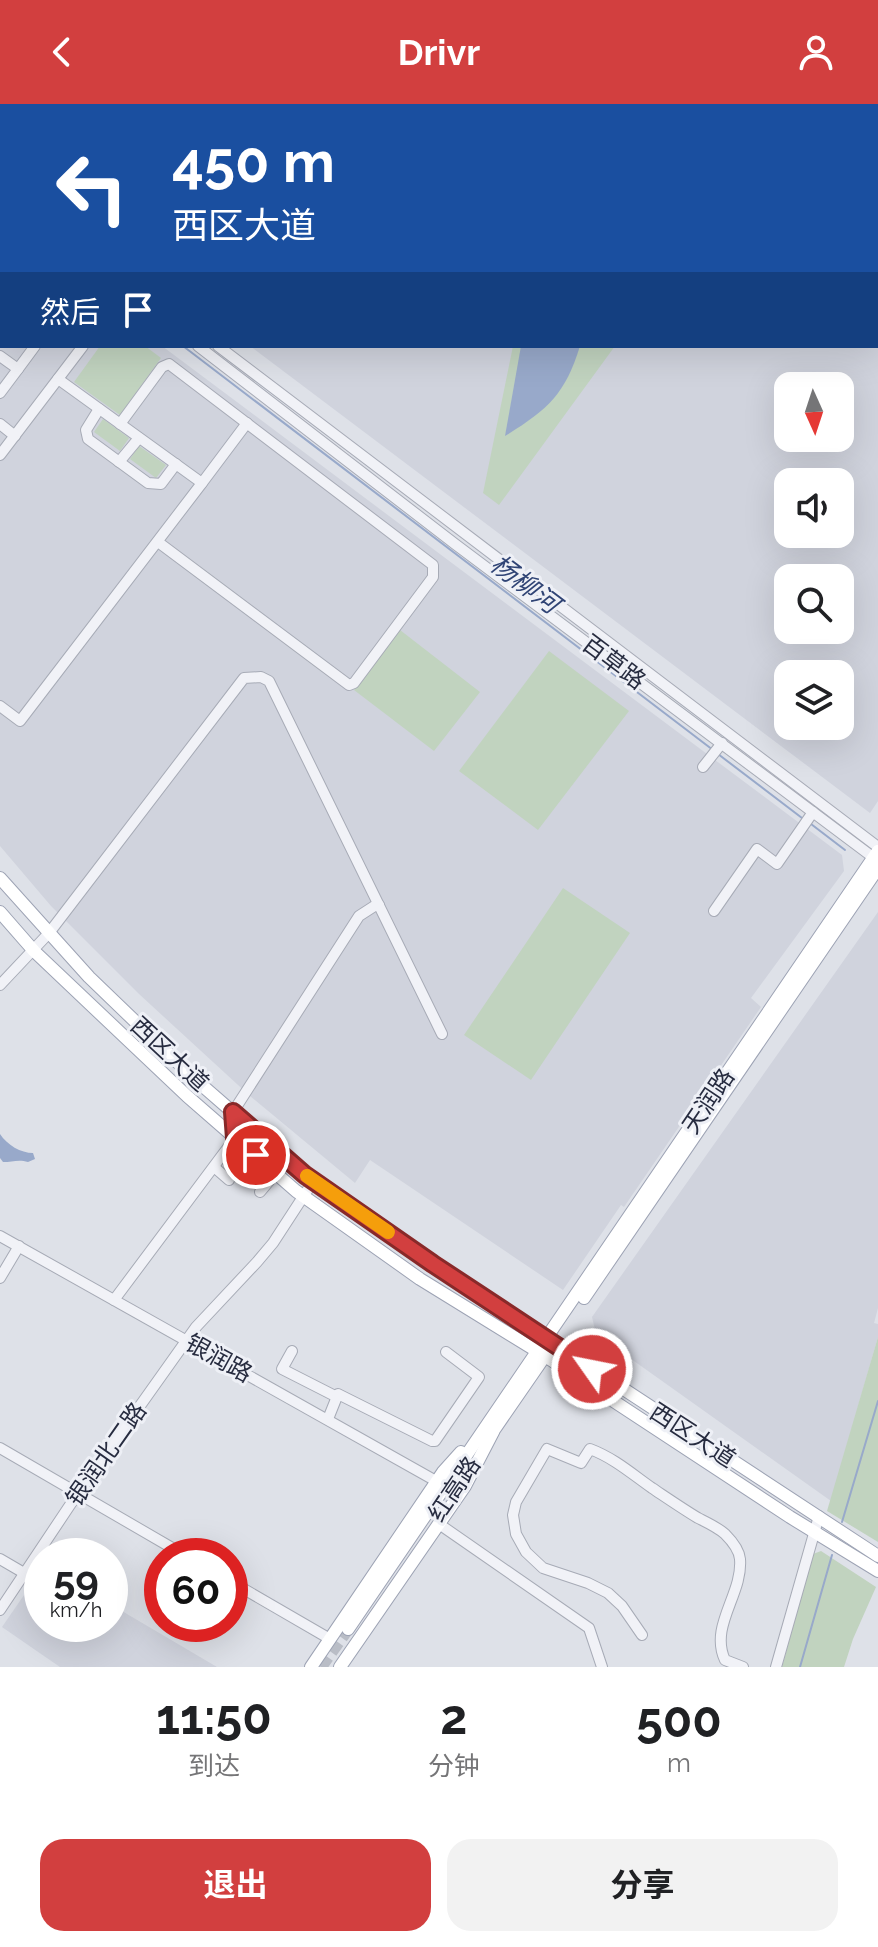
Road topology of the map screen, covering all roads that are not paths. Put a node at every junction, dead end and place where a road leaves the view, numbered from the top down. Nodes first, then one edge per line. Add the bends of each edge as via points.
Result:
1 (34, 348) edge
2 (81, 348) edge
3 (201, 348) edge
4 (221, 348) edge
5 (0, 356) edge
6 (18, 369) junction
7 (58, 379) junction
8 (0, 393) edge
9 (99, 409) junction
10 (247, 423) junction
11 (0, 424) edge
12 (120, 424) junction
13 (15, 436) junction
14 (139, 438) junction
15 (0, 455) edge
16 (119, 462) junction
17 (176, 464) junction
18 (202, 483) junction
19 (158, 542) junction
20 (0, 706) edge
21 (717, 749) junction
22 (703, 767) dead end
23 (809, 818) junction
24 (877, 857) edge
25 (0, 878) edge
26 (379, 905) junction
27 (714, 911) dead end
28 (0, 912) edge
29 (49, 933) junction
30 (34, 951) junction
31 (0, 985) edge
32 (442, 1034) dead end
33 (233, 1112) junction
34 (235, 1138) junction
35 (214, 1167) junction
36 (276, 1173) junction
37 (229, 1180) dead end
38 (316, 1182) junction
39 (260, 1192) dead end
40 (306, 1198) junction
41 (0, 1236) edge
42 (19, 1246) junction
43 (0, 1278) edge
44 (114, 1300) junction
45 (187, 1340) junction
46 (550, 1341) junction
47 (292, 1351) dead end
48 (446, 1352) dead end
49 (541, 1354) junction
50 (337, 1397) junction
51 (328, 1419) junction
52 (491, 1426) junction
53 (0, 1448) edge
54 (436, 1481) junction
55 (78, 1493) junction
56 (819, 1516) junction
57 (439, 1524) junction
58 (814, 1531) junction
59 (48, 1538) edge
60 (155, 1538) edge
61 (878, 1556) edge
62 (0, 1559) edge
63 (878, 1571) edge
64 (24, 1573) joint
65 (248, 1591) edge
66 (0, 1610) edge
67 (351, 1632) tunnel mouth
68 (642, 1635) dead end
69 (330, 1639) junction
70 (311, 1667) edge
71 (340, 1667) edge
72 (602, 1667) edge
73 (743, 1667) edge
74 (776, 1667) edge

1 - 6 street
2 - 7 street
3 - 21 street, 百草路
4 - 24 street, 百草路
5 - 6 street
6 - 8 street
7 - 9 street
7 - 13 street
9 - 12 street
9 - 16 street via 86,430 88,439
10 - 12 street via 169,364
10 - 18 street
10 - 19 street via 433,565 433,577 354,683 349,685
11 - 13 street
12 - 14 street
13 - 15 street
14 - 16 street
14 - 17 street
16 - 17 street via 148,483 161,484
17 - 18 street
18 - 19 street
19 - 20 street via 20,721
21 - 22 street
21 - 23 street, 百草路
23 - 24 street, 百草路
23 - 27 street via 777,864 757,849
24 - 46 main road, 天润路
25 - 29 main road, 西区大道
26 - 29 street via 269,681 244,678
26 - 32 street
26 - 33 street via 359,916
28 - 30 main road, 西区大道
29 - 30 street
29 - 33 main road, 西区大道
30 - 31 street
30 - 34 main road, 西区大道
33 - 34 street
33 - 38 main road, 西区大道
34 - 35 street
34 - 36 main road, 西区大道
35 - 37 street
35 - 44 street
36 - 39 street
36 - 40 main road, 西区大道
38 - 40 street, 银润北二路
38 - 46 main road, 西区大道
40 - 45 street, 银润北二路
40 - 49 main road, 西区大道 via 420,1279
41 - 42 street, 银润路
42 - 43 street
42 - 44 street, 银润路
44 - 45 street, 银润路
45 - 51 street, 银润路
45 - 55 street, 银润北二路
46 - 49 main road, 红高路
46 - 56 main road, 西区大道
47 - 50 street via 282,1369
48 - 50 street via 479,1377 435,1441
49 - 52 main road, 红高路
49 - 58 main road, 西区大道
50 - 51 street
51 - 54 street, 银润路
52 - 54 main road
52 - 57 main road via 465,1486
52 - 67 main road, 红高路
53 - 55 street
54 - 69 main road
55 - 59 street, 银润北二路
55 - 60 street
56 - 58 street
56 - 61 main road, 西区大道
57 - 71 main road
57 - 72 street via 589,1628
58 - 63 main road, 西区大道
58 - 74 street
62 - 64 street
64 - 66 street, 银润北二路
65 - 69 street
68 - 73 street via 608,1593 543,1568 516,1534 516,1502 547,1449 581,1463 590,1449 604,1454 713,1525 736,1546 738,1577 720,1635 725,1660
69 - 70 main road

